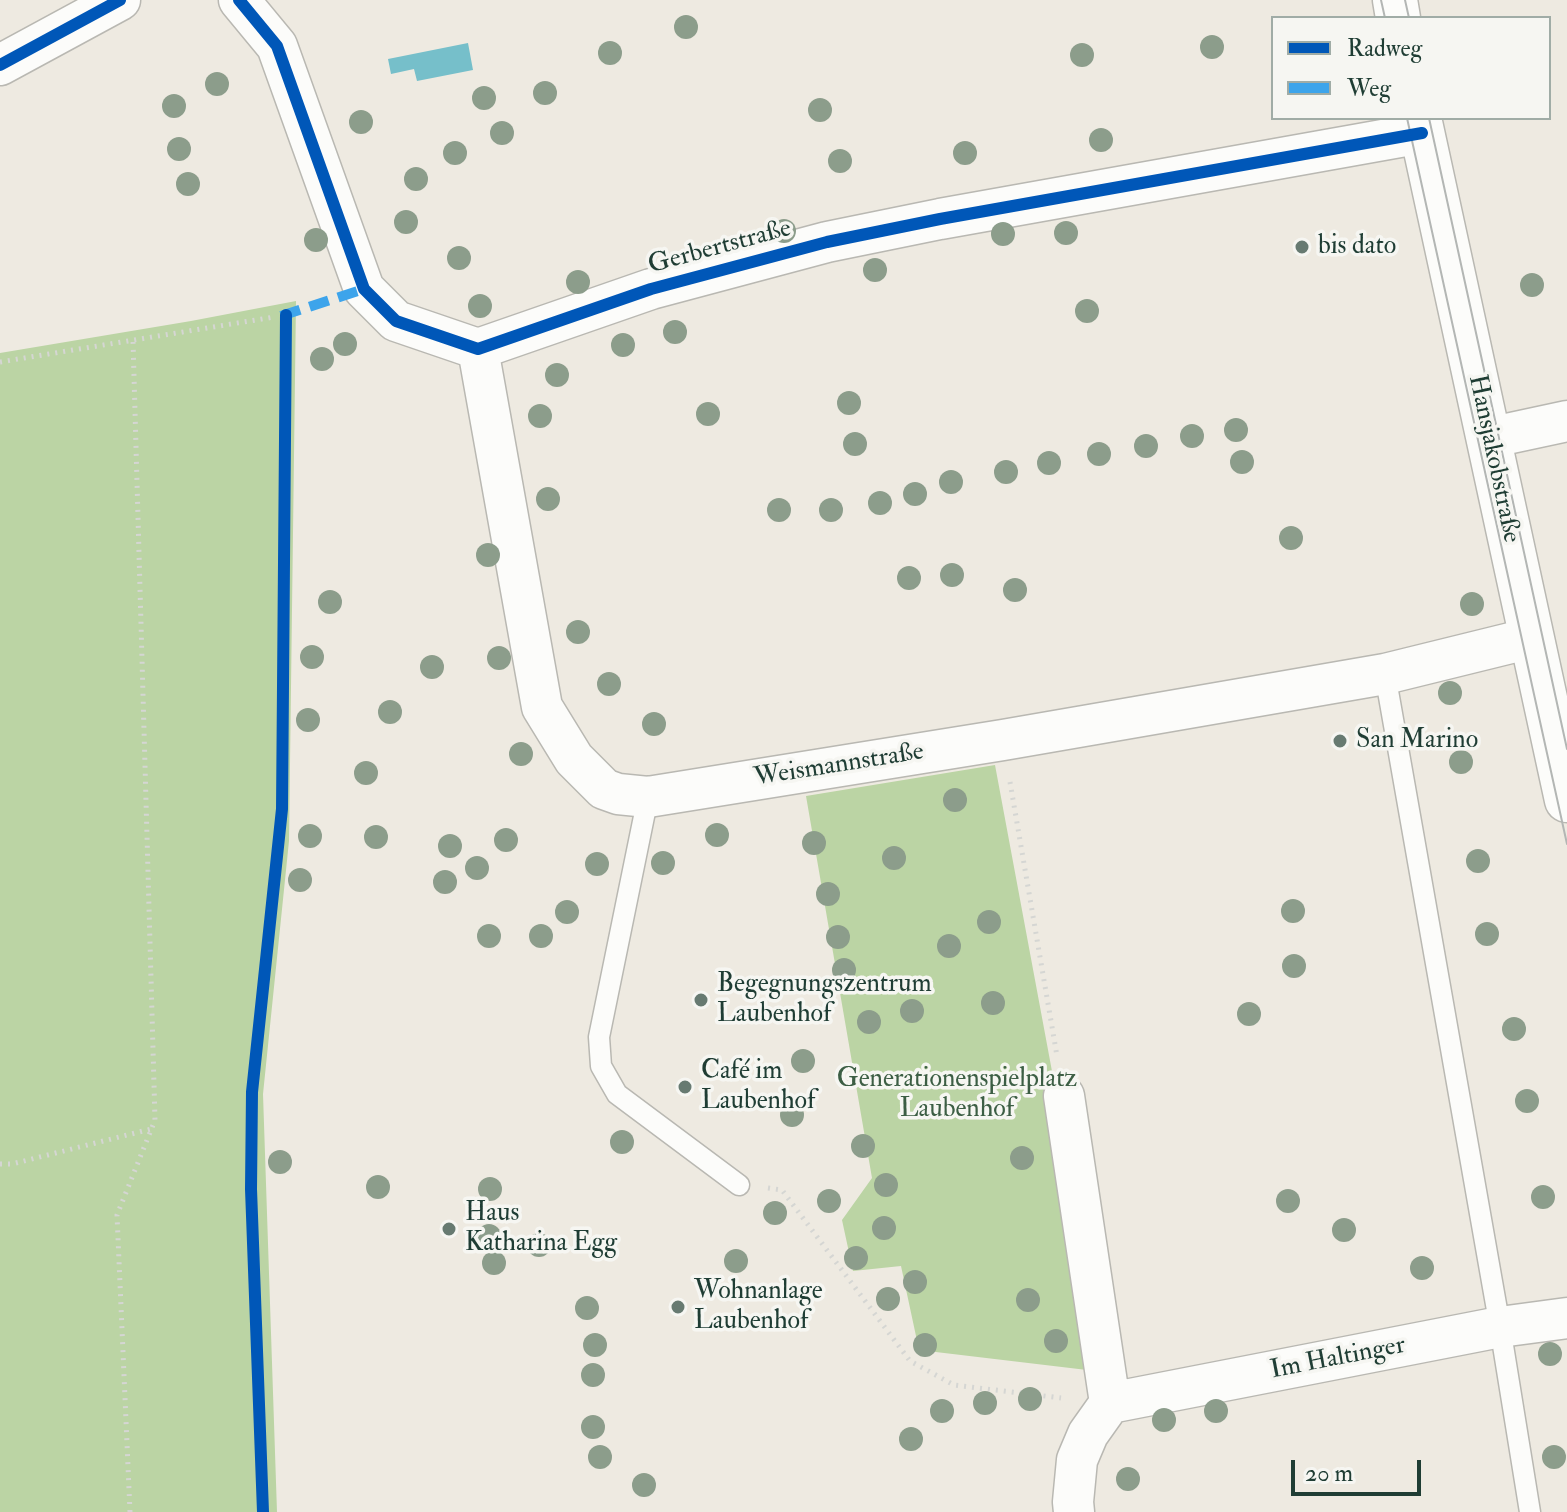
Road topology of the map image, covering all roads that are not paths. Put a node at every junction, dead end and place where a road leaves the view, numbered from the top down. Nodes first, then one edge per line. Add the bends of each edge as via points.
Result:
1 (120, 0) edge
2 (239, 0) edge
3 (0, 65) edge
4 (1420, 126) edge
5 (478, 349) junction
6 (1567, 421) edge
7 (1488, 438) junction
8 (1531, 638) junction
9 (1385, 674) junction
10 (648, 797) junction
11 (1567, 800) edge
12 (1064, 1096) road end
13 (739, 1185) road end
14 (1567, 1318) edge
15 (1500, 1327) junction
16 (1110, 1403) junction
17 (1074, 1512) edge
18 (1530, 1512) edge

1 - 3 street
2 - 5 street via 277,46 364,289 396,321
4 - 5 street, Gerbertstraße via 827,242 651,289
4 - 7 street, Hansjakobstraße
5 - 10 street, Weismannstraße via 542,707 574,759 604,789
6 - 7 street
7 - 8 street, Hansjakobstraße
8 - 9 street, Weismannstraße
8 - 11 street, Hansjakobstraße
9 - 10 street, Weismannstraße
9 - 15 lane
10 - 13 lane via 599,1037 601,1066 617,1094
12 - 16 street
14 - 15 street, Im Haltinger
15 - 16 street, Im Haltinger
15 - 18 lane
16 - 17 street via 1077,1460

